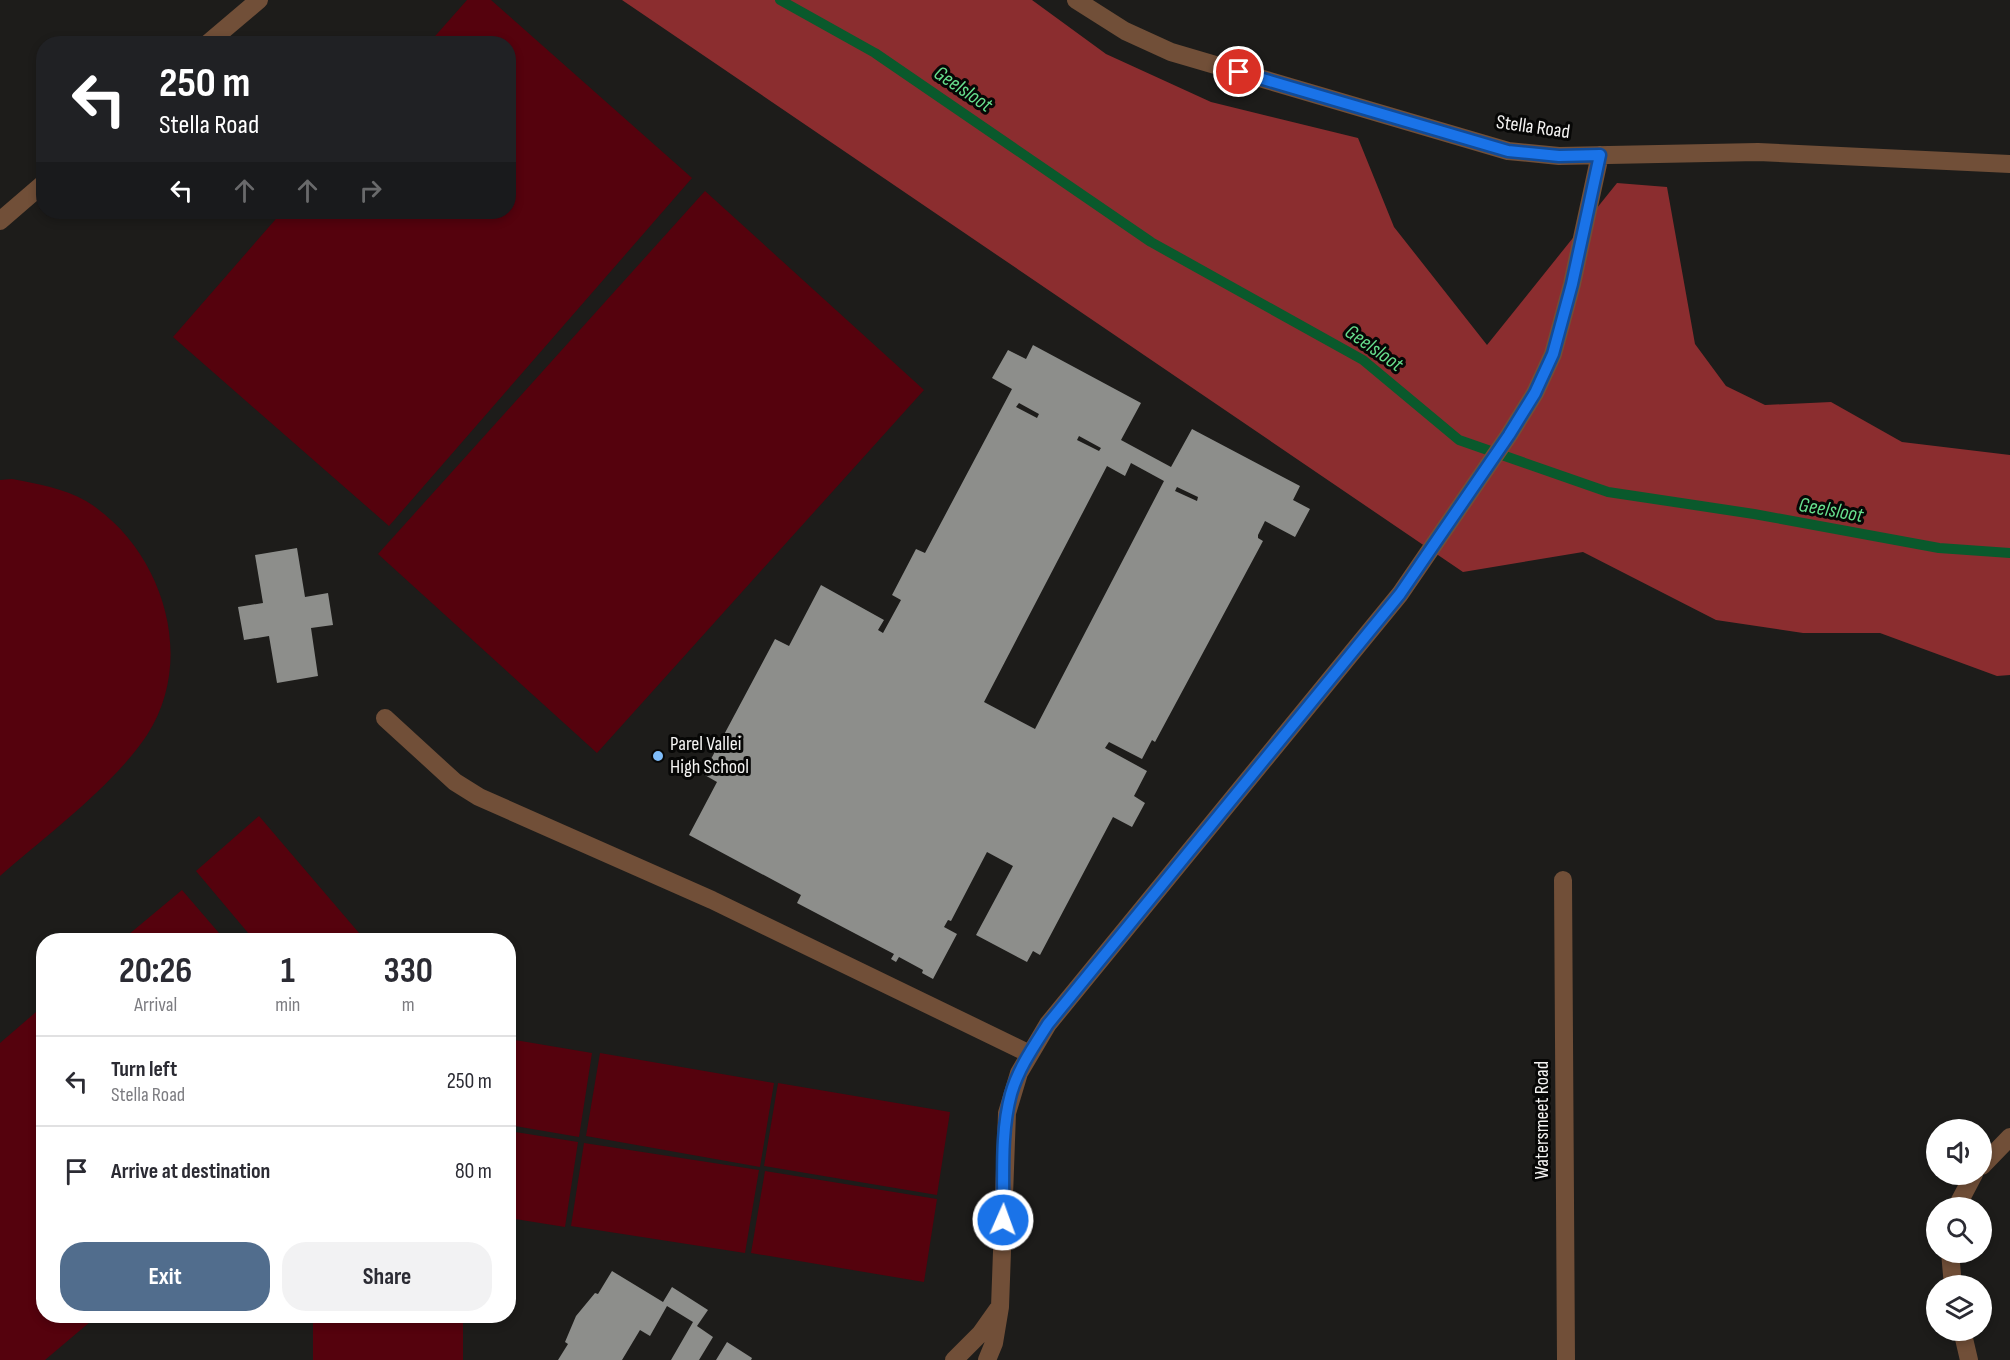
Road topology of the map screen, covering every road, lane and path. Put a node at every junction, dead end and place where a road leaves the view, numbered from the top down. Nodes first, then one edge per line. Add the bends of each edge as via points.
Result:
1 (259, 0) edge
2 (1076, 0) edge
3 (216, 36) edge
4 (1600, 155) junction
5 (2010, 164) edge
6 (36, 190) edge
7 (0, 220) edge
8 (386, 718) dead end
9 (1563, 880) dead end
10 (1030, 1054) junction
11 (2010, 1137) edge
12 (1992, 1156) edge
13 (1000, 1307) junction
14 (1965, 1341) edge
15 (954, 1360) edge
16 (987, 1360) edge
17 (1566, 1360) edge
18 (1969, 1360) edge

1 - 3 street
2 - 4 street, Stella Road via 1125,31 1182,55 1508,151
4 - 5 street, Stella Road via 1758,152
4 - 10 street via 1553,354 1514,427 1400,594 1048,1024
6 - 7 street
8 - 10 street via 455,782 479,797 712,900
9 - 17 street, Watersmeet Road
10 - 13 street via 1011,1093 1007,1113
11 - 12 street
13 - 15 street
13 - 16 street
14 - 18 street

